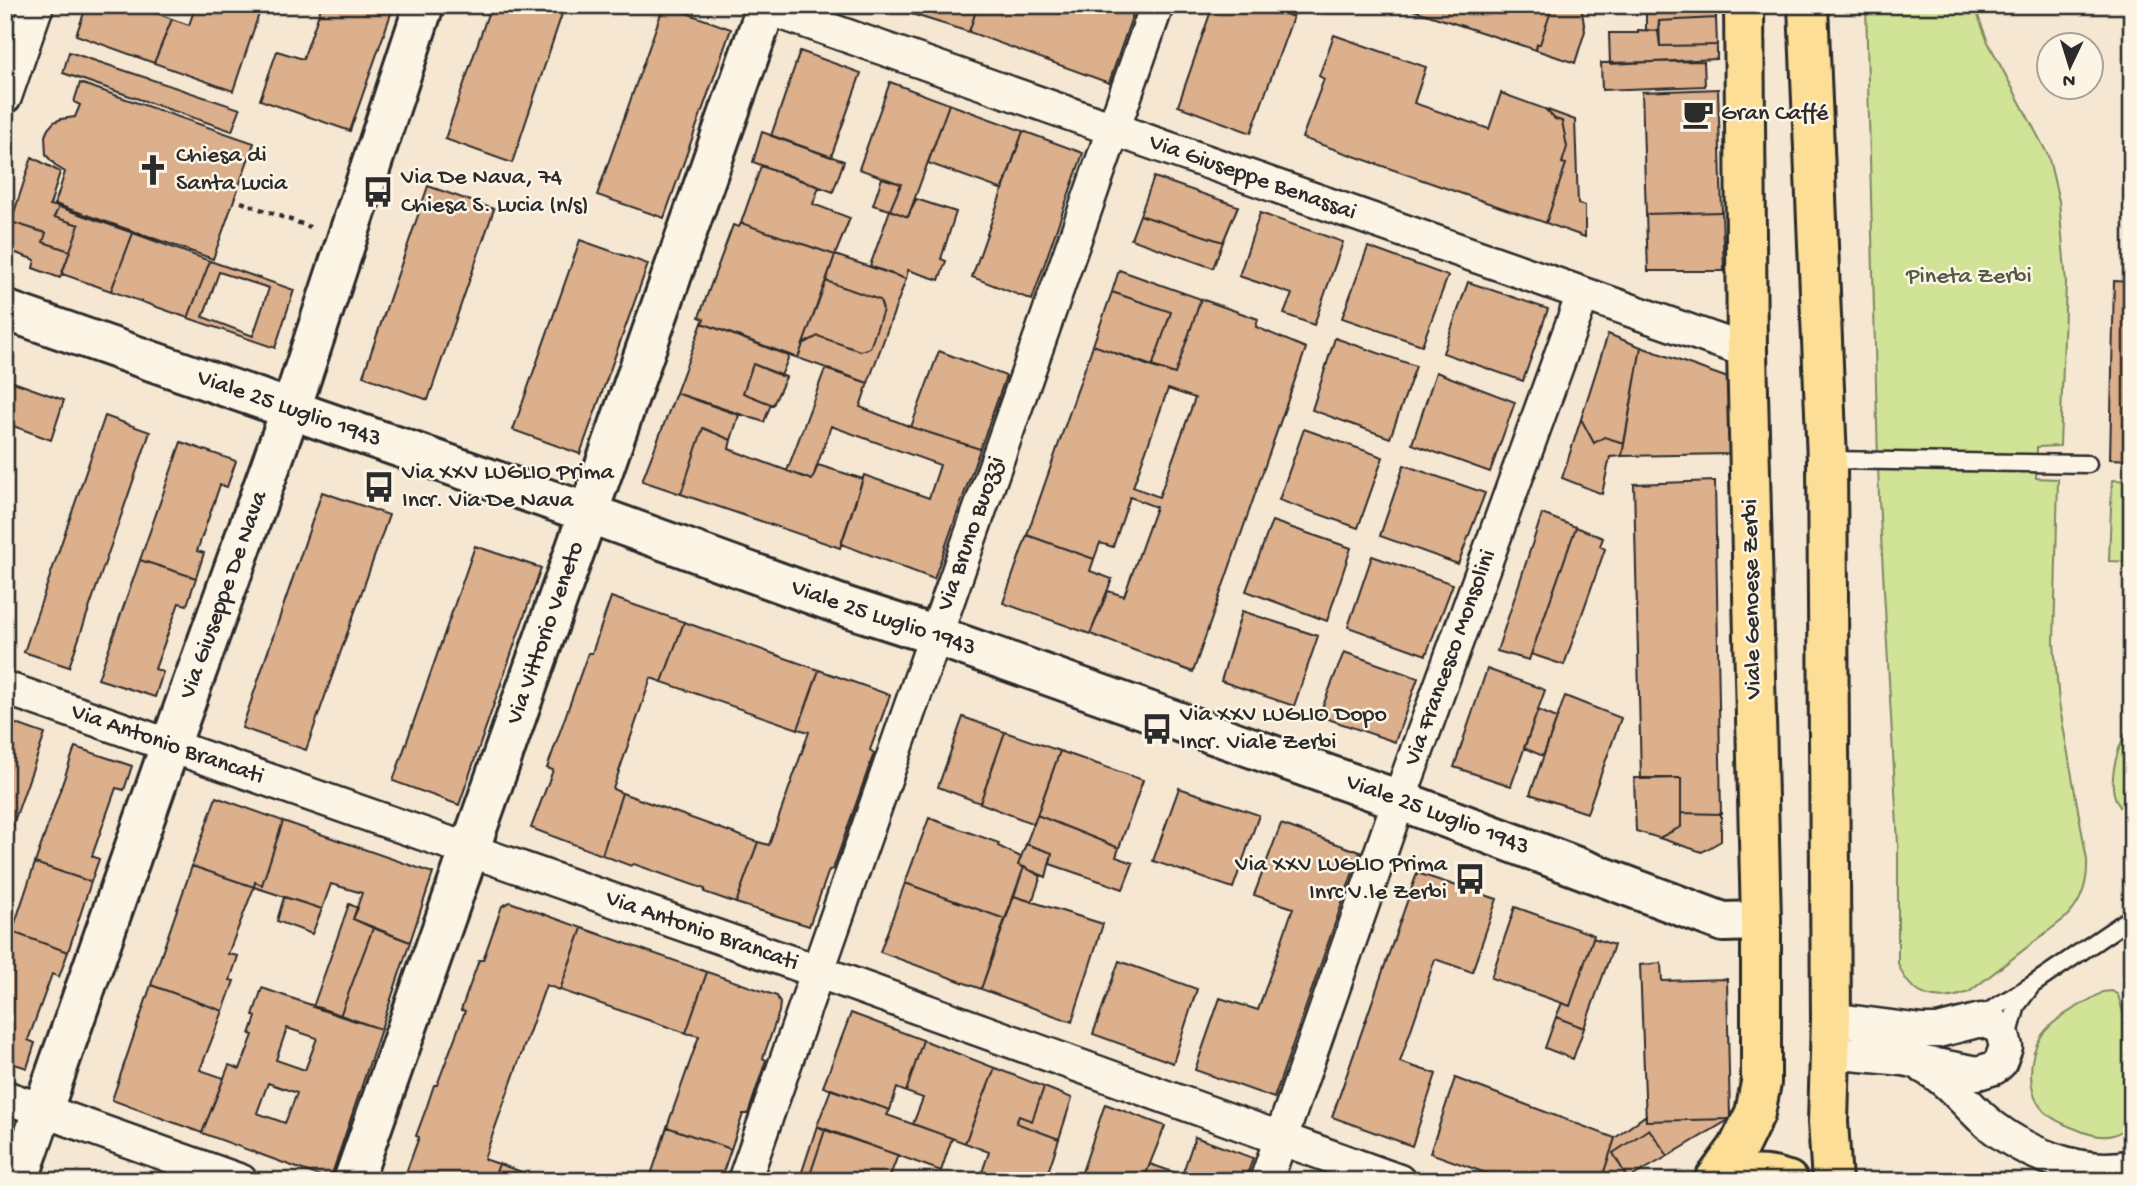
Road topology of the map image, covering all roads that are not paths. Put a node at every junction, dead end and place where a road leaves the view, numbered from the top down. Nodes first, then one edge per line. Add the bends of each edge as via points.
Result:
1 (37, 5) edge
2 (424, 5) edge
3 (1157, 5) edge
4 (1744, 5) edge
5 (1808, 5) edge
6 (764, 6) edge
7 (5, 97) edge
8 (1114, 129) junction
9 (1583, 294) junction
10 (5, 310) edge
11 (1747, 351) junction
12 (291, 409) junction
13 (1827, 460) junction
14 (2088, 464) dead end
15 (588, 513) junction
16 (934, 635) junction
17 (5, 688) edge
18 (170, 746) junction
19 (1399, 800) junction
20 (469, 850) junction
21 (2132, 917) edge
22 (1761, 921) junction
23 (819, 972) junction
24 (2032, 985) junction
25 (1972, 1021) junction
26 (1830, 1035) junction
27 (2006, 1047) junction
28 (1903, 1059) junction
29 (5, 1097) edge
30 (43, 1110) junction
31 (1280, 1139) junction
32 (2132, 1166) edge
33 (18, 1181) edge
34 (241, 1181) edge
35 (354, 1181) edge
36 (744, 1181) edge
37 (1266, 1181) edge
38 (1399, 1181) edge
39 (1714, 1181) edge
40 (1726, 1181) edge
41 (1788, 1181) edge
42 (1832, 1181) edge

1 - 7 street
2 - 12 street, Via Giuseppe De Nava
3 - 8 street, Via Bruno Buozzi
4 - 11 main road, Viale Genoese Zerbi
5 - 13 main road
6 - 8 street, Via Giuseppe Benassai
6 - 15 street, Via Vittorio Veneto
8 - 9 street, Via Giuseppe Benassai
8 - 16 street, Via Bruno Buozzi
9 - 11 street, Via Giuseppe Benassai
9 - 19 street, Via Francesco Monsolini
10 - 12 street, Viale 25 Luglio 1943
11 - 22 main road, Viale Genoese Zerbi
12 - 15 street, Viale 25 Luglio 1943
12 - 18 street, Via Giuseppe De Nava
13 - 14 lane
13 - 26 main road
15 - 16 street, Viale 25 Luglio 1943
15 - 20 street, Via Vittorio Veneto
16 - 19 street, Viale 25 Luglio 1943
16 - 23 street, Via Bruno Buozzi
17 - 18 street, Via Antonio Brancati
18 - 20 street, Via Antonio Brancati
18 - 30 street, Via Giuseppe De Nava
19 - 22 street, Viale 25 Luglio 1943 via 1723,922
19 - 31 street, Via Francesco Monsolini
20 - 23 street, Via Antonio Brancati
20 - 35 street, Via Vittorio Veneto
21 - 24 lane
22 - 39 main road, Viale Genoese Zerbi via 1761,1083 1755,1113 1738,1149
23 - 31 street, Via Antonio Brancati
23 - 36 street, Via Bruno Buozzi
24 - 25 lane
24 - 27 lane via 2017,1005
25 - 26 street via 1938,1031
25 - 27 street via 1996,1026
26 - 28 street
26 - 42 main road
27 - 28 street via 2000,1063 1978,1073
28 - 32 street via 1939,1075 2003,1135 2024,1147 2083,1167
29 - 30 street
30 - 33 street, Via Giuseppe De Nava
30 - 34 street
31 - 37 street, Via Francesco Monsolini
31 - 38 street, Via Antonio Brancati
40 - 41 main road via 1762,1176

